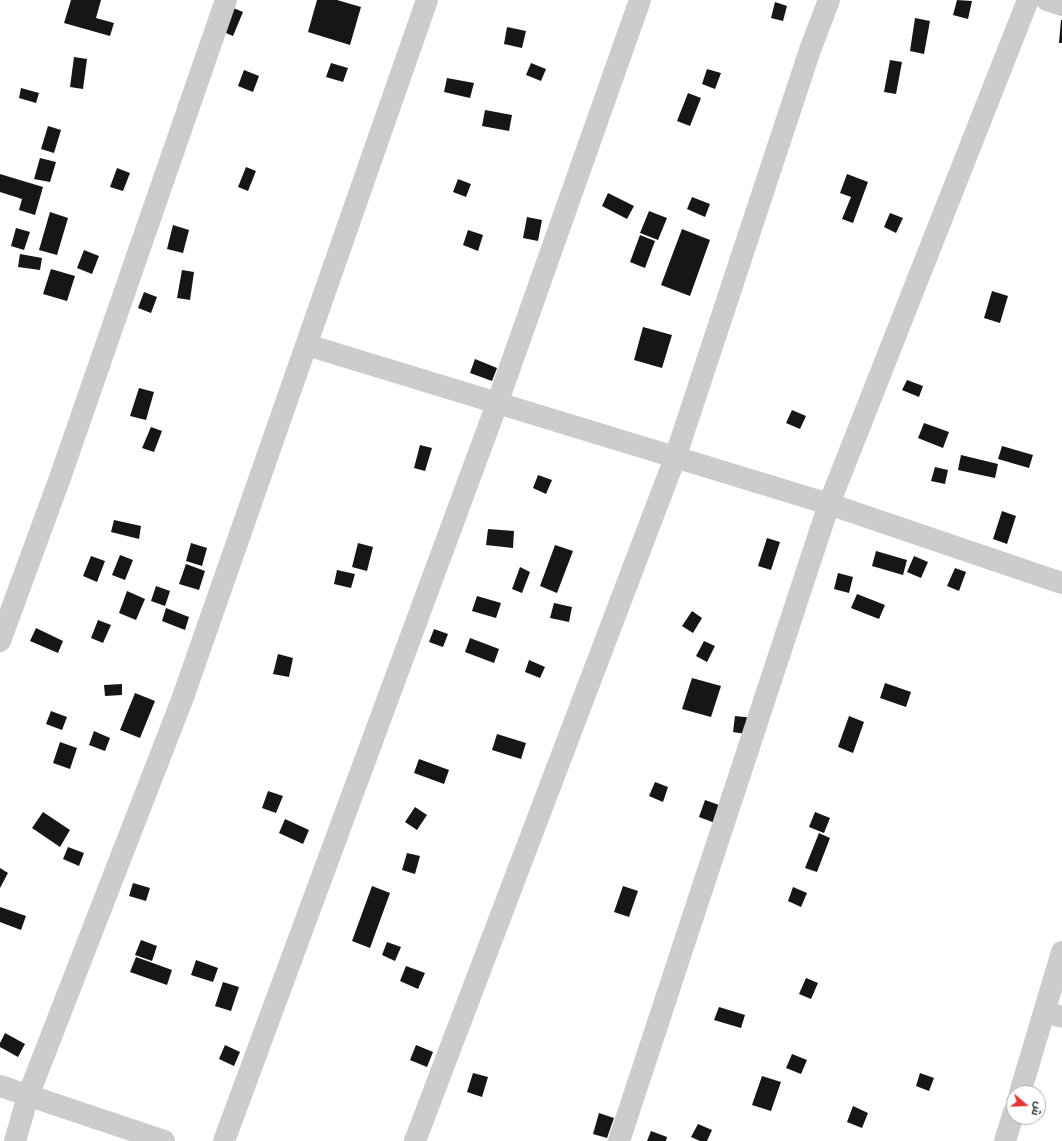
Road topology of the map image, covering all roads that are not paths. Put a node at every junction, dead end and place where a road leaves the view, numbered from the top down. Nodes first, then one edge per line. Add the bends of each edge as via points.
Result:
1 (226, 0) edge
2 (427, 0) edge
3 (640, 0) edge
4 (829, 0) edge
5 (1028, 0) edge
6 (1047, 0) edge
7 (1062, 5) edge
8 (307, 345) junction
9 (497, 404) junction
10 (675, 458) junction
11 (830, 504) junction
12 (1062, 584) edge
13 (0, 641) edge
14 (1062, 952) edge
15 (1053, 1014) edge
16 (1023, 1085) edge
17 (0, 1086) edge
18 (28, 1096) junction
19 (1010, 1125) edge
20 (15, 1141) edge
21 (164, 1141) edge
22 (224, 1141) edge
23 (415, 1141) edge
24 (619, 1141) edge
25 (1005, 1141) edge

1 - 13 street via 61,475
2 - 8 street
3 - 9 street
4 - 10 street via 810,50
5 - 11 street
6 - 7 street
8 - 9 street
8 - 18 street via 182,700
9 - 10 street
9 - 22 street
10 - 11 street
10 - 23 street
11 - 12 street
11 - 24 street
14 - 15 street
15 - 16 street
17 - 18 street
18 - 20 street
18 - 21 street
19 - 25 street

